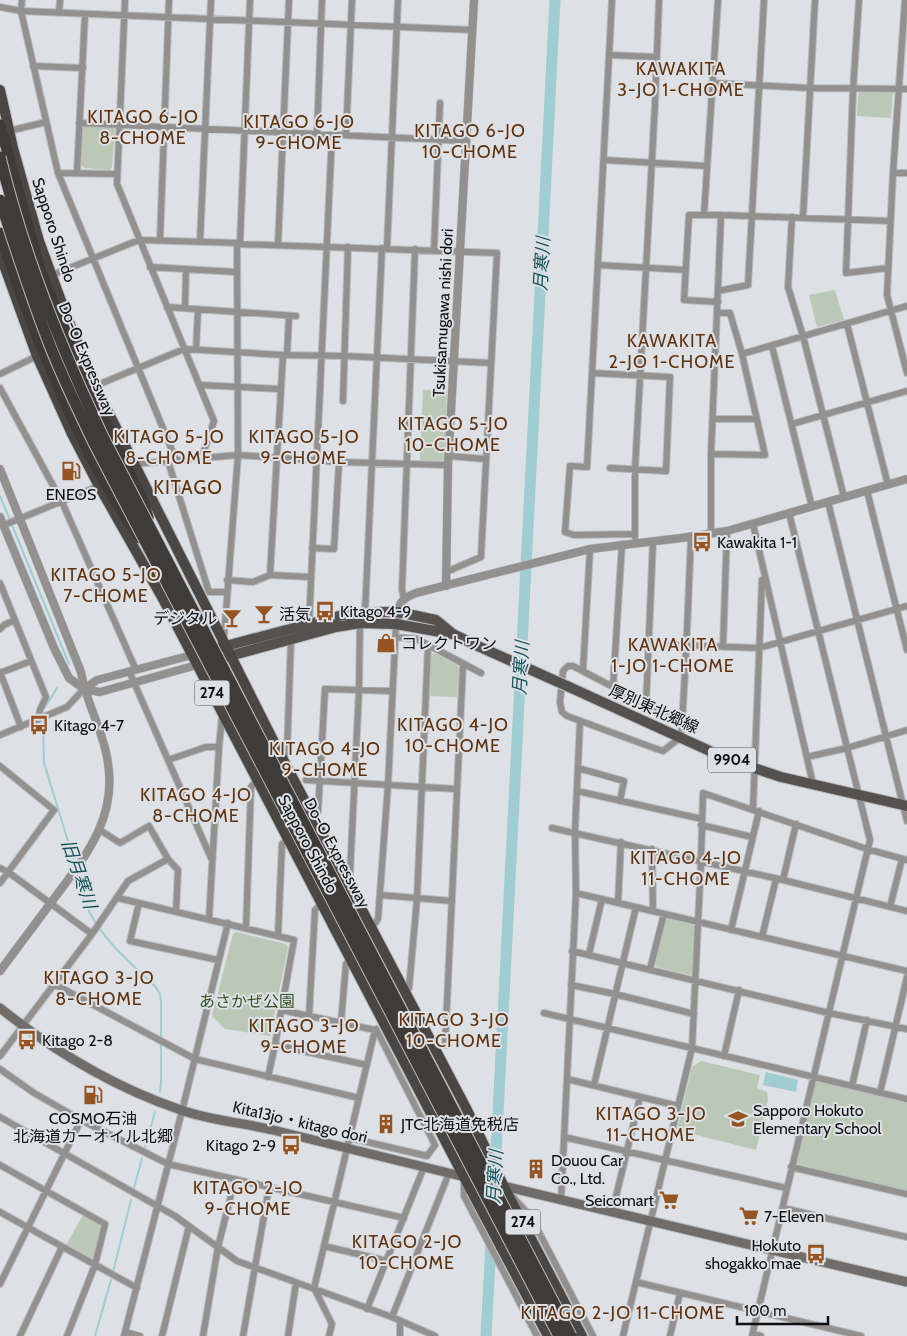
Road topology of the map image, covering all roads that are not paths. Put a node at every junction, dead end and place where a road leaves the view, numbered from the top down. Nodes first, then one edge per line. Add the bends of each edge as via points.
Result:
1 (22, 0) edge
2 (60, 0) edge
3 (125, 0) edge
4 (169, 0) edge
5 (212, 0) edge
6 (250, 0) edge
7 (289, 0) edge
8 (322, 0) edge
9 (352, 0) edge
10 (398, 0) edge
11 (474, 0) edge
12 (612, 0) edge
13 (659, 0) edge
14 (718, 0) edge
15 (764, 0) edge
16 (815, 0) edge
17 (859, 0) edge
18 (905, 4) edge
19 (0, 7) edge
20 (22, 11) junction
21 (60, 13) junction
22 (85, 14) junction
23 (125, 15) junction
24 (168, 17) junction
25 (211, 19) junction
26 (250, 20) junction
27 (288, 22) junction
28 (322, 24) junction
29 (351, 25) junction
30 (397, 26) junction
31 (473, 30) junction
32 (609, 55) junction
33 (657, 57) junction
34 (33, 66) junction
35 (82, 68) junction
36 (712, 83) junction
37 (760, 85) junction
38 (809, 88) junction
39 (900, 89) junction
40 (907, 89) edge
41 (0, 90) edge
42 (853, 90) junction
43 (440, 103) dead end
44 (46, 122) junction
45 (79, 123) junction
46 (120, 125) junction
47 (165, 127) junction
48 (4, 128) edge
49 (205, 129) junction
50 (244, 130) junction
51 (283, 132) junction
52 (316, 134) junction
53 (332, 135) junction
54 (346, 135) junction
55 (391, 137) junction
56 (439, 140) junction
57 (467, 141) junction
58 (0, 157) edge
59 (604, 160) junction
60 (652, 162) junction
61 (707, 166) junction
62 (58, 172) junction
63 (893, 172) junction
64 (77, 173) junction
65 (907, 173) edge
66 (117, 174) junction
67 (0, 200) edge
68 (704, 215) junction
69 (721, 215) junction
70 (753, 216) junction
71 (792, 217) junction
72 (802, 218) junction
73 (847, 219) junction
74 (890, 221) junction
75 (0, 233) edge
76 (139, 240) junction
77 (160, 240) junction
78 (200, 242) junction
79 (237, 244) junction
80 (278, 245) junction
81 (328, 246) junction
82 (348, 247) junction
83 (384, 248) junction
84 (415, 249) junction
85 (434, 250) junction
86 (461, 251) junction
87 (0, 254) edge
88 (93, 257) junction
89 (598, 264) junction
90 (150, 267) junction
91 (646, 268) junction
92 (888, 268) junction
93 (186, 269) junction
94 (686, 270) junction
95 (236, 272) junction
96 (52, 275) junction
97 (718, 291) junction
98 (718, 302) junction
99 (907, 306) edge
100 (167, 307) junction
101 (185, 308) junction
102 (198, 309) junction
103 (891, 310) junction
104 (237, 312) junction
105 (717, 313) junction
106 (847, 324) junction
107 (803, 336) junction
108 (772, 346) junction
109 (184, 349) junction
110 (196, 349) junction
111 (237, 352) junction
112 (742, 354) junction
113 (285, 355) junction
114 (37, 356) junction
115 (322, 356) junction
116 (344, 356) junction
117 (376, 357) junction
118 (411, 359) junction
119 (454, 361) junction
120 (491, 363) junction
121 (139, 368) junction
122 (592, 373) junction
123 (907, 373) edge
124 (0, 374) edge
125 (640, 375) junction
126 (200, 385) junction
127 (95, 386) junction
128 (236, 387) junction
129 (0, 388) edge
130 (280, 389) junction
131 (907, 391) edge
132 (343, 401) dead end
133 (867, 403) junction
134 (823, 415) junction
135 (713, 419) junction
136 (756, 419) junction
137 (792, 424) junction
138 (711, 454) junction
139 (238, 455) junction
140 (449, 456) junction
141 (202, 457) junction
142 (276, 457) junction
143 (485, 459) junction
144 (176, 460) junction
145 (316, 460) junction
146 (168, 461) junction
147 (339, 462) junction
148 (372, 463) junction
149 (406, 463) junction
150 (134, 464) junction
151 (448, 465) junction
152 (610, 468) dead end
153 (0, 469) edge
154 (635, 470) junction
155 (907, 479) edge
156 (888, 485) junction
157 (99, 486) junction
158 (867, 491) junction
159 (844, 498) junction
160 (62, 502) junction
161 (828, 502) junction
162 (812, 507) junction
163 (789, 513) junction
164 (0, 517) edge
165 (17, 520) junction
166 (753, 524) junction
167 (4, 527) edge
168 (727, 530) junction
169 (635, 534) junction
170 (711, 534) junction
171 (691, 537) junction
172 (156, 541) junction
173 (653, 541) junction
174 (635, 543) junction
175 (622, 544) junction
176 (312, 548) junction
177 (590, 549) junction
178 (149, 551) junction
179 (762, 571) junction
180 (446, 572) junction
181 (270, 576) junction
182 (310, 577) junction
183 (227, 580) junction
184 (0, 583) edge
185 (446, 586) junction
186 (226, 592) junction
187 (404, 598) junction
188 (907, 606) edge
189 (897, 609) junction
190 (398, 612) junction
191 (365, 613) junction
192 (15, 620) junction
193 (857, 620) junction
194 (360, 623) junction
195 (309, 624) junction
196 (396, 624) junction
197 (1, 625) edge
198 (818, 632) junction
199 (453, 634) junction
200 (395, 637) junction
201 (291, 639) junction
202 (780, 643) junction
203 (649, 644) junction
204 (225, 645) junction
205 (428, 646) junction
206 (687, 646) junction
207 (723, 647) junction
208 (759, 648) junction
209 (907, 650) edge
210 (192, 655) junction
211 (231, 655) junction
212 (31, 662) junction
213 (463, 664) junction
214 (197, 665) junction
215 (583, 670) junction
216 (133, 671) junction
217 (0, 673) edge
218 (480, 673) dead end
219 (134, 682) junction
220 (613, 687) junction
221 (84, 689) junction
222 (359, 690) junction
223 (392, 691) junction
224 (646, 705) junction
225 (222, 712) junction
226 (38, 720) junction
227 (580, 721) junction
228 (682, 723) junction
229 (21, 727) junction
230 (907, 730) edge
231 (0, 735) edge
232 (885, 736) junction
233 (681, 738) junction
234 (219, 747) junction
235 (847, 748) junction
236 (807, 757) junction
237 (282, 758) junction
238 (168, 760) junction
239 (0, 766) edge
240 (578, 768) junction
241 (754, 768) junction
242 (257, 780) junction
243 (306, 780) dead end
244 (320, 781) junction
245 (355, 784) junction
246 (813, 784) junction
247 (388, 785) junction
248 (421, 787) junction
249 (456, 789) junction
250 (577, 791) junction
251 (859, 795) junction
252 (620, 801) junction
253 (905, 806) edge
254 (756, 810) junction
255 (313, 818) junction
256 (907, 821) edge
257 (701, 822) junction
258 (796, 824) junction
259 (552, 828) dead end
260 (100, 830) junction
261 (575, 832) junction
262 (752, 837) junction
263 (288, 839) junction
264 (621, 842) junction
265 (652, 849) junction
266 (867, 849) junction
267 (168, 859) junction
268 (904, 859) edge
269 (212, 860) junction
270 (701, 861) junction
271 (0, 868) edge
272 (8, 872) junction
273 (745, 872) junction
274 (344, 878) junction
275 (780, 879) junction
276 (0, 883) edge
277 (576, 893) junction
278 (380, 895) junction
279 (118, 898) junction
280 (416, 899) junction
281 (602, 899) junction
282 (855, 899) junction
283 (452, 901) junction
284 (139, 903) junction
285 (322, 903) junction
286 (618, 903) junction
287 (50, 904) junction
288 (636, 907) junction
289 (890, 907) junction
290 (653, 911) junction
291 (907, 911) edge
292 (176, 912) junction
293 (664, 914) junction
294 (209, 919) junction
295 (699, 922) junction
296 (228, 924) junction
297 (246, 928) junction
298 (371, 929) junction
299 (731, 930) junction
300 (94, 931) junction
301 (278, 936) junction
302 (762, 937) junction
303 (572, 951) junction
304 (590, 954) junction
305 (842, 956) junction
306 (351, 958) junction
307 (218, 960) junction
308 (622, 962) junction
309 (650, 969) junction
310 (0, 971) edge
311 (907, 972) edge
312 (907, 977) edge
313 (696, 980) junction
314 (54, 984) junction
315 (571, 985) junction
316 (739, 990) junction
317 (404, 993) junction
318 (615, 994) junction
319 (0, 1008) edge
320 (281, 1010) junction
321 (829, 1012) junction
322 (544, 1013) dead end
323 (694, 1014) junction
324 (309, 1016) junction
325 (570, 1019) junction
326 (867, 1020) junction
327 (341, 1022) junction
328 (385, 1024) junction
329 (23, 1026) junction
330 (896, 1027) junction
331 (608, 1028) junction
332 (907, 1029) edge
333 (375, 1030) junction
334 (275, 1045) junction
335 (445, 1045) dead end
336 (692, 1048) junction
337 (0, 1056) edge
338 (724, 1056) junction
339 (195, 1059) junction
340 (367, 1065) junction
341 (0, 1069) edge
342 (268, 1077) junction
343 (814, 1077) junction
344 (567, 1079) junction
345 (594, 1085) junction
346 (852, 1086) junction
347 (880, 1093) junction
348 (640, 1097) junction
349 (360, 1098) junction
350 (907, 1099) edge
351 (678, 1106) junction
352 (182, 1111) junction
353 (0, 1116) edge
354 (81, 1120) junction
355 (564, 1137) junction
356 (350, 1138) junction
357 (347, 1149) junction
358 (626, 1151) junction
359 (65, 1153) junction
360 (666, 1161) junction
361 (168, 1164) junction
362 (0, 1165) edge
363 (791, 1167) junction
364 (424, 1168) junction
365 (449, 1174) junction
366 (464, 1177) junction
367 (235, 1179) junction
368 (269, 1187) junction
369 (504, 1187) junction
370 (786, 1188) junction
371 (46, 1191) junction
372 (907, 1194) edge
373 (561, 1201) junction
374 (335, 1203) junction
375 (158, 1206) junction
376 (783, 1208) junction
377 (0, 1212) edge
378 (612, 1213) junction
379 (404, 1218) junction
380 (651, 1222) junction
381 (189, 1226) junction
382 (28, 1228) junction
383 (907, 1237) edge
384 (324, 1246) junction
385 (62, 1247) junction
386 (218, 1247) junction
387 (772, 1250) junction
388 (387, 1261) junction
389 (95, 1265) junction
390 (255, 1268) junction
391 (636, 1282) junction
392 (907, 1282) edge
393 (296, 1283) junction
394 (0, 1284) edge
395 (137, 1288) junction
396 (315, 1290) junction
397 (680, 1293) junction
398 (367, 1309) junction
399 (758, 1312) junction
400 (392, 1318) junction
401 (400, 1321) junction
402 (125, 1334) edge
403 (626, 1335) edge
404 (752, 1335) edge
405 (20, 1336) edge
406 (67, 1336) edge
407 (140, 1336) edge
408 (162, 1336) edge
409 (202, 1336) edge
410 (243, 1336) edge
411 (288, 1336) edge
412 (329, 1336) edge
413 (400, 1336) edge
414 (435, 1336) edge
415 (537, 1336) edge
416 (548, 1336) edge
417 (559, 1336) edge
418 (571, 1336) edge
419 (582, 1336) edge
420 (593, 1336) edge
421 (670, 1336) edge
422 (761, 1336) edge
423 (861, 1336) edge

1 - 20 street
2 - 21 street
3 - 23 street
4 - 24 street
5 - 25 street
6 - 26 street
7 - 27 street
8 - 28 street
9 - 29 street
10 - 30 street
11 - 31 street, Tsukisamugawa nishi dori
12 - 32 street
13 - 33 street
14 - 36 street
15 - 37 street
16 - 38 street
17 - 42 street
18 - 39 street
19 - 20 street
20 - 21 street
20 - 34 street
21 - 22 street
22 - 23 street
22 - 35 street
23 - 24 street
23 - 46 street
24 - 25 street
24 - 47 street
25 - 26 street
25 - 49 street
26 - 27 street
26 - 50 street
27 - 28 street
27 - 51 street
28 - 29 street
28 - 52 street
29 - 30 street
29 - 54 street
30 - 31 street
30 - 55 street
31 - 57 street, Tsukisamugawa nishi dori
32 - 33 street
32 - 59 street
33 - 60 street
34 - 35 street
34 - 44 street
35 - 45 street
36 - 37 street
36 - 61 street
37 - 38 street
37 - 70 street
38 - 42 street
38 - 72 street
39 - 40 street
39 - 42 street
39 - 63 street
41 - 48 highway, Sapporo Shindo / 274
42 - 73 street
43 - 56 street
44 - 48 street
44 - 62 street
45 - 46 street
45 - 64 street
46 - 47 street
46 - 66 street
47 - 49 street
47 - 77 street
48 - 96 highway, Sapporo Shindo / 274
48 - 172 highway, bridge via 41,273 77,361 143,502
49 - 50 street
49 - 78 street
50 - 51 street
50 - 79 street via 240,243
51 - 52 street
51 - 80 street
52 - 53 street
53 - 54 street
53 - 81 street
54 - 55 street
55 - 56 street
55 - 83 street
56 - 57 street
56 - 85 street
57 - 86 street, Tsukisamugawa nishi dori
58 - 172 highway, Do-O Expressway, bridge via 33,271 63,350 102,437
59 - 60 street
59 - 89 street
60 - 61 street
60 - 91 street
61 - 68 street
62 - 64 street
62 - 88 street
63 - 65 street
63 - 74 street
64 - 66 street
66 - 76 street via 116,184
67 - 178 highway, Do-O Expressway, bridge via 22,272 62,375
68 - 69 street
68 - 94 street via 689,215
69 - 70 street
69 - 97 street
70 - 71 street
70 - 97 street via 748,285
71 - 72 street
71 - 107 street via 788,287
72 - 73 street
73 - 74 street
73 - 92 street via 846,273
74 - 92 street
75 - 178 highway, bridge via 63,398 95,464
76 - 77 street
76 - 88 street
76 - 90 street
77 - 78 street
78 - 79 street
79 - 80 street
79 - 95 street
80 - 81 street
81 - 82 street
81 - 115 street
82 - 83 street
82 - 116 street
83 - 84 street
83 - 117 street
84 - 85 street
84 - 118 street
85 - 86 street
86 - 119 street, Tsukisamugawa nishi dori
86 - 120 street via 496,254
87 - 114 highway, Sapporo Shindo / 274
88 - 96 street
88 - 121 street
89 - 91 street
89 - 122 street
90 - 93 street
90 - 100 street
91 - 94 street
91 - 125 street
92 - 103 street via 887,295
93 - 95 street
93 - 101 street
94 - 98 street via 684,300
95 - 104 street
96 - 127 highway, Sapporo Shindo / 274
97 - 98 street
98 - 105 street
99 - 103 street
100 - 101 street
100 - 109 street
101 - 102 street
102 - 104 street
102 - 110 street
103 - 106 street
103 - 123 street
104 - 111 street
104 - 113 street via 293,316
105 - 112 street via 730,313
105 - 135 street
106 - 107 street
106 - 133 street
107 - 108 street
107 - 134 street
108 - 112 street
108 - 137 street
109 - 110 street
109 - 121 street
109 - 126 street
110 - 111 street
111 - 113 street
111 - 128 street
112 - 136 street
113 - 115 street
113 - 130 street
114 - 124 street
114 - 157 highway, Sapporo Shindo / 274 via 64,420
115 - 116 street
115 - 145 street
116 - 117 street
116 - 132 street
117 - 118 street
117 - 148 street
118 - 119 street
118 - 149 street
119 - 120 street
119 - 140 street, Tsukisamugawa nishi dori
120 - 143 street
121 - 127 street
121 - 144 street
122 - 125 street
122 - 169 street via 587,467 570,466 565,532 574,535
125 - 154 street
125 - 154 street via 670,377 666,471
126 - 128 street
126 - 141 street via 214,421
127 - 150 highway, Sapporo Shindo / 274
128 - 130 street
128 - 139 street
129 - 160 street
130 - 142 street
131 - 133 street
133 - 134 street
133 - 156 street
134 - 137 street
134 - 159 street
135 - 136 street
135 - 138 street
136 - 138 street via 764,455
137 - 162 street
138 - 170 street
139 - 141 street
139 - 142 street
139 - 183 street
140 - 143 street
140 - 151 street, Tsukisamugawa nishi dori
141 - 144 street
142 - 145 street
142 - 181 street
143 - 180 street via 481,557
144 - 146 street
145 - 147 street
145 - 176 street
146 - 150 street
146 - 186 street via 209,592
147 - 148 street
147 - 176 street via 334,549
148 - 149 street
148 - 191 street
149 - 151 street
149 - 187 street
150 - 204 highway, Sapporo Shindo / 274
151 - 180 street, Tsukisamugawa nishi dori
152 - 154 street
153 - 165 street
154 - 169 street
155 - 156 street
156 - 158 street
157 - 160 street
157 - 210 highway, Sapporo Shindo / 274
158 - 159 street
158 - 189 street
159 - 161 street
160 - 165 street
160 - 216 street
161 - 162 street
161 - 193 street
162 - 163 street
163 - 166 street
163 - 198 street
164 - 167 street
165 - 167 street
165 - 221 street via 81,672
166 - 168 street
166 - 179 street
167 - 221 street via 54,648 69,678
168 - 170 street
168 - 207 street
169 - 174 street
170 - 171 street
171 - 173 street
171 - 206 street
172 - 418 highway, Do-O Expressway, bridge
173 - 174 street
173 - 203 street
174 - 175 street
175 - 177 street
175 - 220 street
176 - 182 street
177 - 185 street
177 - 215 street
178 - 417 highway, Do-O Expressway, bridge
179 - 202 street
179 - 208 street
180 - 185 street, Tsukisamugawa nishi dori
181 - 182 street
181 - 183 street via 254,582
182 - 195 street
183 - 186 street
184 - 192 street
185 - 187 street
186 - 204 street
187 - 190 street
188 - 189 street
189 - 193 street
189 - 209 street
190 - 191 main road, 厚別東北郷線 / 9904
190 - 196 street
190 - 199 main road, 厚別東北郷線 / 9904 via 436,620
191 - 195 main road, 厚別東北郷線 / 9904
192 - 197 street
192 - 212 street
193 - 198 street
193 - 232 street
194 - 196 main road, 厚別東北郷線 / 9904
194 - 201 main road, 厚別東北郷線 / 9904
194 - 222 street
195 - 204 main road, 厚別東北郷線 / 9904
196 - 199 main road, 厚別東北郷線 / 9904
196 - 200 street
198 - 202 street
198 - 235 street
199 - 233 main road, 厚別東北郷線 / 9904, bridge
200 - 205 street via 417,639
200 - 223 street
201 - 211 main road, 厚別東北郷線 / 9904
201 - 237 street via 287,753
202 - 208 street
202 - 236 street
203 - 206 street
203 - 224 street
204 - 210 main road, 厚別東北郷線 / 9904
204 - 211 highway, Sapporo Shindo / 274
205 - 213 street
205 - 248 street
206 - 207 street
206 - 228 street
207 - 208 street
208 - 241 street
210 - 214 highway, Sapporo Shindo / 274
210 - 216 street
211 - 214 main road, 厚別東北郷線 / 9904
211 - 237 highway, Sapporo Shindo / 274
212 - 217 street
212 - 226 street via 46,697
213 - 218 street
213 - 249 street
214 - 219 street
214 - 225 highway, Sapporo Shindo / 274
215 - 220 street
215 - 227 street via 573,666 565,668 560,702 562,712
216 - 219 street
216 - 221 street via 97,680
217 - 229 street
219 - 221 street via 100,692
219 - 238 street
220 - 224 street
221 - 226 street via 67,707
221 - 260 street via 105,744 109,765 109,791
222 - 223 street
222 - 244 street via 325,689
222 - 245 street
223 - 247 street
224 - 228 street
225 - 234 street
225 - 242 highway, Sapporo Shindo / 274
226 - 229 street
227 - 233 street via 663,751
227 - 240 street
228 - 233 street
229 - 231 street
230 - 232 street
232 - 235 street
232 - 253 street
233 - 241 main road, 厚別東北郷線 / 9904
234 - 238 street via 206,747
234 - 269 street
235 - 236 street
235 - 251 street
236 - 246 street
237 - 255 highway, Sapporo Shindo / 274
238 - 269 street
239 - 272 street via 54,810
240 - 250 street
240 - 252 street via 624,781
241 - 246 main road, 厚別東北郷線 / 9904
241 - 254 street
242 - 263 highway, Sapporo Shindo / 274
242 - 297 street via 251,788
243 - 244 street
244 - 245 street
244 - 255 street via 318,812
245 - 247 street
245 - 274 street via 350,874
246 - 251 main road, 厚別東北郷線 / 9904
247 - 248 street
247 - 278 street
248 - 249 street
248 - 280 street
249 - 283 street
250 - 252 street
250 - 261 street
251 - 253 main road, 厚別東北郷線 / 9904
251 - 266 street via 870,840
252 - 257 street
253 - 256 street
254 - 257 street via 702,793
254 - 258 street
254 - 262 street
255 - 274 highway, Sapporo Shindo / 274
257 - 262 street
257 - 270 street
258 - 266 street
258 - 275 street
259 - 261 street
260 - 267 street via 120,843 149,826
260 - 287 street via 88,854
261 - 264 street
261 - 277 street
262 - 273 street
263 - 285 highway, Sapporo Shindo / 274
263 - 301 street via 282,844
264 - 265 street
264 - 286 street
265 - 270 street
265 - 290 street
266 - 268 street
266 - 282 street
267 - 279 street via 128,881
267 - 292 street via 178,870
268 - 289 street
269 - 294 street
270 - 273 street
270 - 295 street
271 - 272 street
272 - 276 street
272 - 287 street
273 - 275 street
273 - 299 street
274 - 298 highway, Sapporo Shindo / 274
275 - 282 street
275 - 302 street
277 - 281 street
277 - 303 street
278 - 280 street
278 - 298 street via 378,919
279 - 284 street
279 - 300 street
280 - 283 street
280 - 317 street via 409,988
281 - 286 street
281 - 304 street
282 - 289 street
282 - 305 street
283 - 335 street
284 - 292 street
284 - 307 street via 130,941
285 - 306 highway, Sapporo Shindo / 274
285 - 324 street via 315,910
286 - 288 street
287 - 300 street
287 - 310 street
288 - 290 street
288 - 308 street
289 - 291 street
290 - 293 street
292 - 294 street
293 - 295 street
293 - 309 street
294 - 296 street
295 - 299 street
295 - 313 street
296 - 297 street
296 - 307 street
297 - 301 street
298 - 317 highway, Sapporo Shindo / 274
299 - 302 street
300 - 314 street
301 - 320 street via 294,940
302 - 305 street
303 - 304 street
303 - 315 street
304 - 308 street
305 - 311 street
305 - 321 street
306 - 327 street via 346,964
306 - 328 highway, Sapporo Shindo / 274
307 - 339 street
308 - 309 street
308 - 318 street
309 - 313 street
312 - 330 street
313 - 316 street
313 - 323 street
314 - 329 street
314 - 339 street
315 - 318 street
315 - 325 street
316 - 321 street
316 - 338 street
317 - 369 highway, Sapporo Shindo / 274
318 - 323 street
318 - 331 street
319 - 329 main road, Kita13jo・kitago dori
320 - 324 street
320 - 334 street
321 - 326 street
321 - 343 street
322 - 325 street
323 - 336 street
324 - 327 street
325 - 331 street
325 - 344 street
326 - 330 street
326 - 346 street
327 - 333 street
328 - 333 street
328 - 366 highway, Sapporo Shindo / 274
329 - 337 street
329 - 352 main road, Kita13jo・kitago dori via 92,1072
330 - 332 street
330 - 347 street
331 - 336 street
331 - 345 street
333 - 340 street
333 - 356 street via 435,1145 427,1156
334 - 340 street
334 - 342 street
336 - 338 street
336 - 351 street
338 - 343 street
339 - 342 street
339 - 352 street
340 - 349 street
341 - 354 street
342 - 349 street
343 - 346 street
343 - 363 street
344 - 345 street
344 - 355 street
345 - 348 street
346 - 347 street
347 - 350 street
348 - 351 street
348 - 358 street
349 - 356 street
351 - 360 street
352 - 357 main road, Kita13jo・kitago dori
352 - 361 street
353 - 359 street
354 - 359 street
354 - 361 street
355 - 358 street
355 - 373 street
356 - 357 street
357 - 364 main road, Kita13jo・kitago dori
357 - 374 street
358 - 360 street
358 - 378 street
359 - 371 street
359 - 375 street
360 - 370 street
360 - 380 street
361 - 367 street
361 - 375 street
362 - 371 street
363 - 370 street
363 - 372 street
364 - 365 main road, Kita13jo・kitago dori
364 - 379 street
365 - 366 main road, Kita13jo・kitago dori
365 - 400 street
366 - 369 main road, Kita13jo・kitago dori, bridge
366 - 415 street via 464,1196
366 - 416 highway, Sapporo Shindo / 274
367 - 368 street
367 - 386 street
368 - 374 street
368 - 390 street
369 - 373 main road, Kita13jo・kitago dori
369 - 419 highway, Sapporo Shindo / 274
369 - 420 street via 531,1217
370 - 376 street
371 - 382 street
371 - 389 street via 105,1224
373 - 378 main road, Kita13jo・kitago dori
374 - 379 street
374 - 384 street
375 - 381 street
375 - 395 street
376 - 383 street
376 - 387 street
377 - 382 street
378 - 380 main road, Kita13jo・kitago dori
379 - 388 street
380 - 387 main road, Kita13jo・kitago dori
380 - 391 street
381 - 386 street
381 - 408 street
382 - 385 street
382 - 394 street
384 - 388 street
384 - 396 street
385 - 389 street
385 - 405 street
386 - 390 street via 237,1261
386 - 409 street
387 - 392 main road, Kita13jo・kitago dori
387 - 399 street
388 - 398 street
389 - 395 street
389 - 406 street
390 - 393 street
390 - 410 street
391 - 397 street
391 - 403 street
393 - 396 street
393 - 411 street
395 - 402 street
396 - 398 street
396 - 412 street via 332,1324
397 - 399 street
397 - 421 street
398 - 400 street
399 - 404 street
399 - 423 street
400 - 401 street
401 - 413 street
401 - 414 street
402 - 407 street
404 - 422 street

